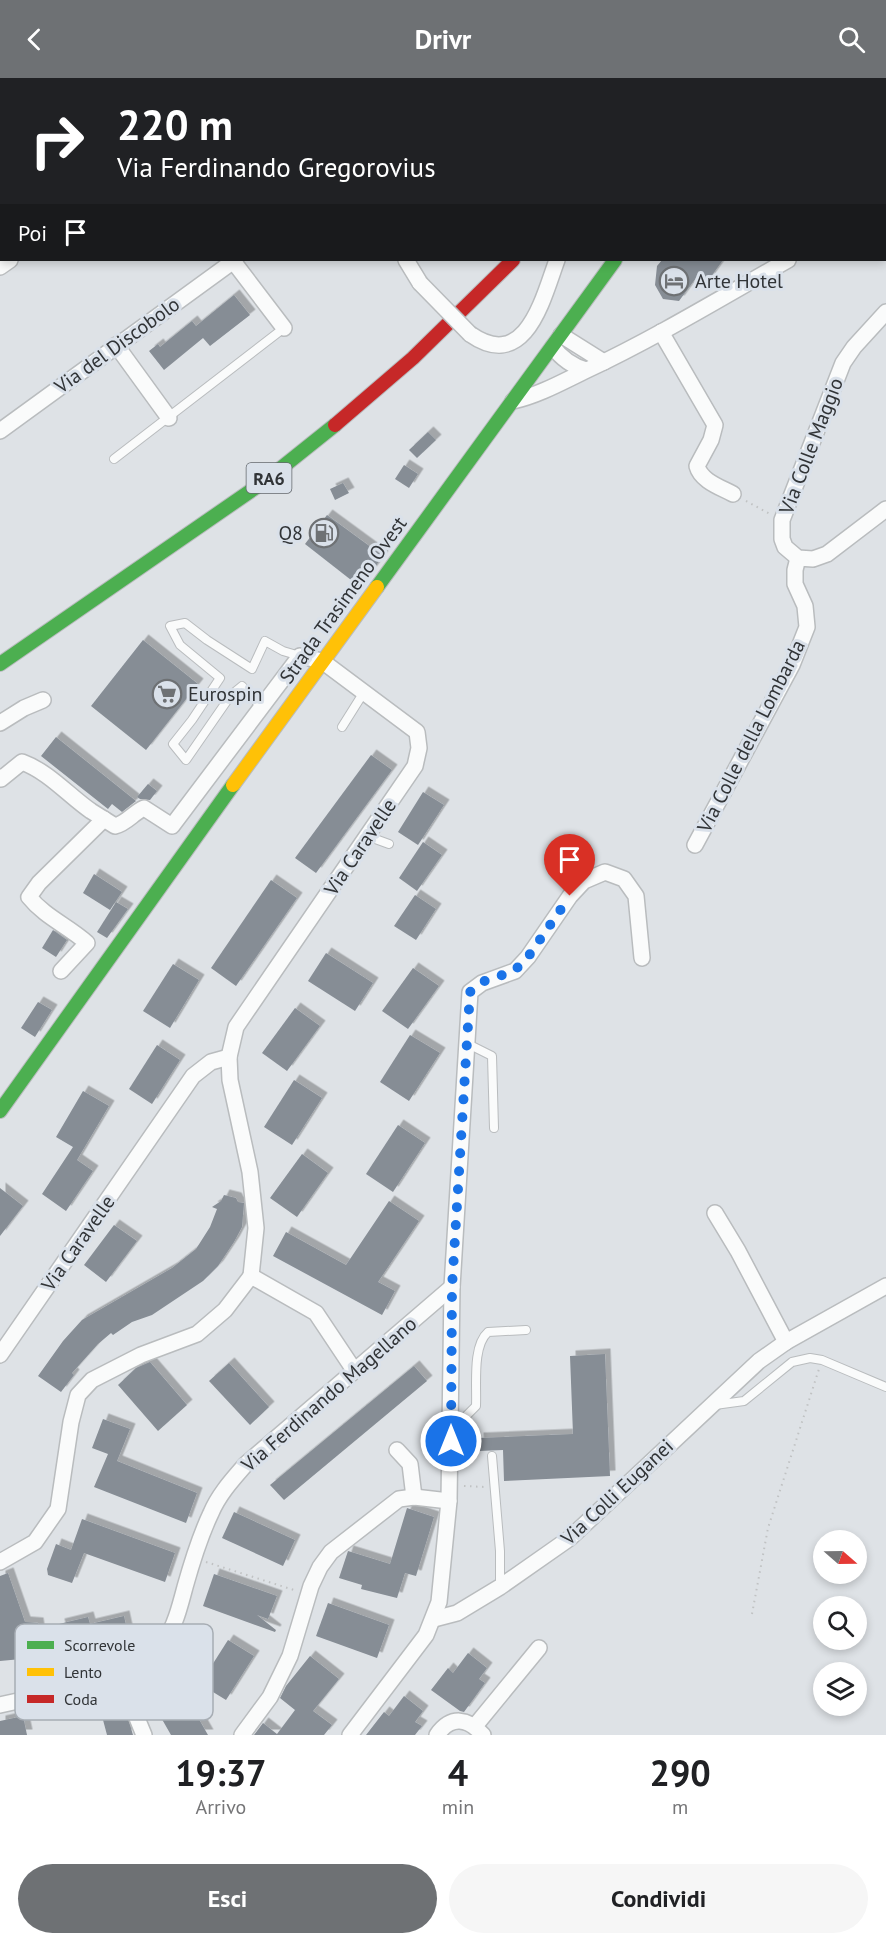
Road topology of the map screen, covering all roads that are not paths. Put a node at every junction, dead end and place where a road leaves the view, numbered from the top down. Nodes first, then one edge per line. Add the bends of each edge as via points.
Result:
1 (233, 261) edge
2 (235, 261) edge
3 (407, 261) edge
4 (512, 261) edge
5 (557, 261) edge
6 (614, 261) edge
7 (786, 261) edge
8 (456, 295) dead end
9 (886, 312) edge
10 (432, 318) dead end
11 (284, 328) joint
12 (661, 332) junction
13 (557, 341) junction
14 (116, 345) junction
15 (604, 362) junction
16 (586, 370) junction
17 (513, 401) junction
18 (169, 418) junction
19 (0, 431) edge
20 (114, 459) dead end
21 (733, 494) road end
22 (886, 509) edge
23 (798, 558) junction
24 (300, 656) junction
25 (322, 661) junction
26 (0, 664) edge
27 (364, 692) junction
28 (43, 700) dead end
29 (262, 708) junction
30 (0, 723) edge
31 (342, 727) dead end
32 (0, 779) edge
33 (105, 819) junction
34 (367, 836) junction
35 (389, 844) dead end
36 (695, 845) dead end
37 (642, 958) dead end
38 (61, 972) dead end
39 (468, 1044) junction
40 (229, 1057) junction
41 (0, 1111) edge
42 (494, 1128) dead end
43 (715, 1213) dead end
44 (252, 1276) junction
45 (886, 1286) edge
46 (452, 1287) junction
47 (526, 1330) dead end
48 (786, 1342) junction
49 (0, 1354) edge
50 (354, 1370) junction
51 (886, 1387) edge
52 (710, 1405) junction
53 (451, 1424) junction
54 (397, 1450) dead end
55 (492, 1456) dead end
56 (414, 1497) junction
57 (449, 1501) junction
58 (0, 1562) edge
59 (500, 1587) junction
60 (434, 1619) junction
61 (174, 1624) edge
62 (539, 1648) dead end
63 (15, 1702) edge
64 (0, 1705) edge
65 (138, 1720) edge
66 (479, 1730) edge
67 (144, 1735) edge
68 (242, 1735) edge
69 (350, 1735) edge
70 (437, 1735) edge

1 - 14 street, Via del Discobolo
2 - 11 street
3 - 5 street, bridge via 420,283 470,334 484,344 498,345 510,343 528,330
4 - 26 main road, RA6 via 413,358 265,481
6 - 13 main road, Strada Trasimeno Ovest
7 - 12 street
8 - 10 main road
9 - 23 street, Via Colle Maggio via 843,363 782,520 785,547
11 - 18 lane
12 - 15 street
12 - 21 street via 715,425 697,465 699,471
13 - 15 street
13 - 16 street via 560,356
13 - 17 main road, Strada Trasimeno Ovest
14 - 18 street
14 - 19 street, Via del Discobolo
15 - 16 street
16 - 17 street
17 - 25 main road, Strada Trasimeno Ovest
18 - 20 lane
22 - 23 street via 827,554 813,559
23 - 36 street, Via Colle della Lombarda via 795,585 805,606 807,627 784,680
24 - 25 street
24 - 29 street
24 - 29 lane via 265,642 252,669 185,623 170,626 180,645 220,678 173,744 186,760 231,696 242,687
25 - 27 street, Via Caravelle
25 - 41 main road, Strada Trasimeno Ovest
27 - 31 lane
27 - 34 street, Via Caravelle via 417,732 419,748 415,766
28 - 30 street
29 - 33 street via 172,826 144,808 123,824 115,826
32 - 33 street via 22,762 31,765
33 - 38 street via 29,897 40,910 87,943
34 - 35 lane
34 - 40 street, Via Caravelle via 236,1027
37 - 39 street via 636,896 624,879 605,872 584,881 514,971 482,982 470,992
39 - 42 lane via 492,1056
39 - 46 street
40 - 44 street, Via Caravelle via 256,1228
40 - 49 street, Via Caravelle via 211,1062 193,1077
43 - 48 street
44 - 50 street via 316,1313
44 - 58 street via 225,1310 197,1334 141,1355 92,1380 78,1395 58,1509 35,1542
45 - 48 street, Via Colli Euganei
46 - 50 street, Via Ferdinando Magellano
46 - 53 street
47 - 53 lane via 488,1332 481,1340 476,1406
48 - 52 street, Via Colli Euganei
50 - 61 street, Via Ferdinando Magellano via 246,1464 218,1499
51 - 52 lane via 810,1358 792,1362 744,1401
52 - 59 street, Via Colli Euganei via 570,1538
53 - 57 street
54 - 56 street via 410,1464
55 - 59 lane
56 - 57 street
56 - 68 street via 399,1499 331,1552 320,1567 290,1656 270,1698
57 - 60 street
59 - 60 street, Via Colli Euganei via 457,1613
60 - 69 street
62 - 66 street
63 - 64 street, Via Ferdinando Magellano
65 - 67 street
66 - 70 street via 460,1720 445,1725

